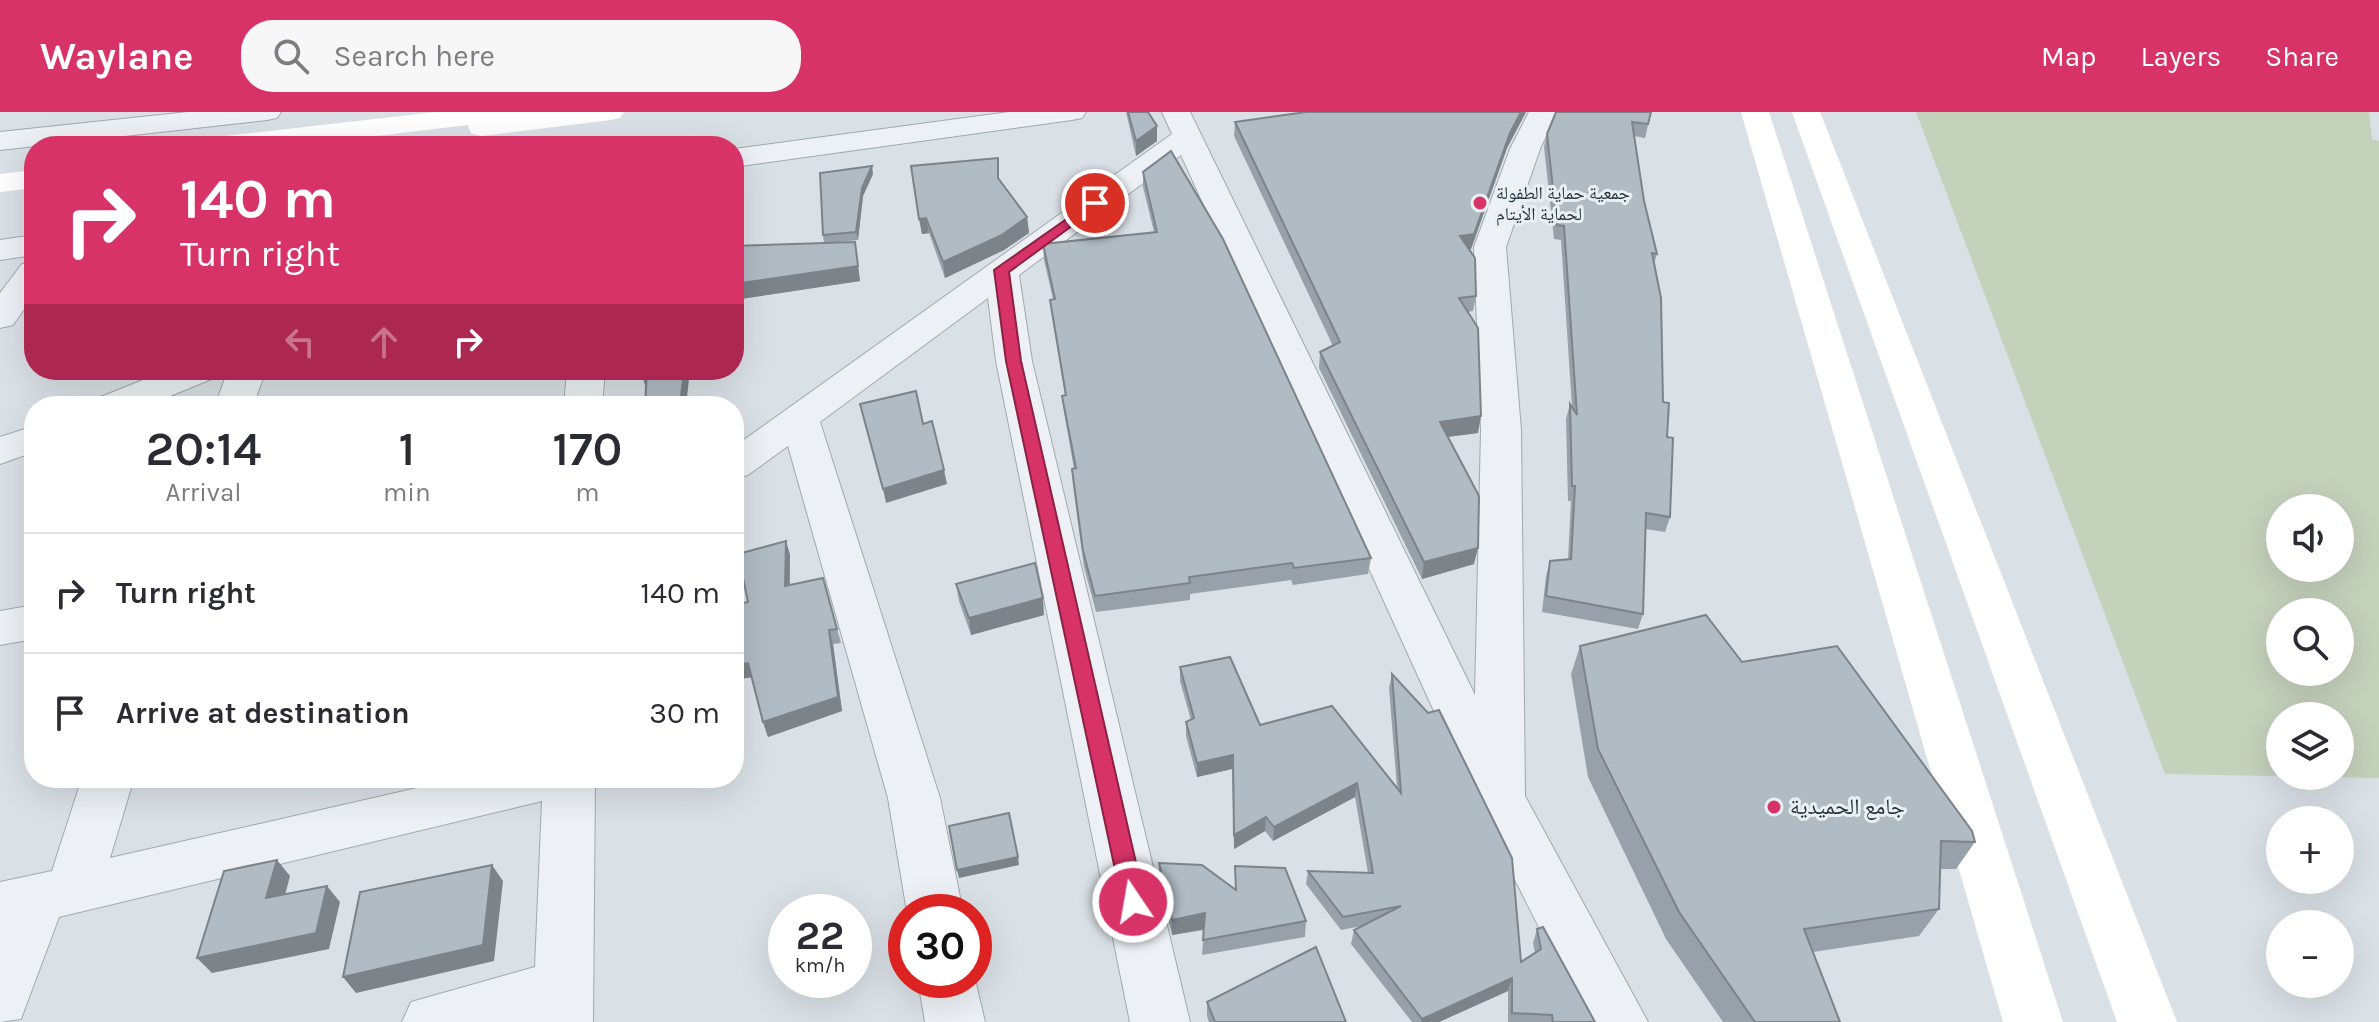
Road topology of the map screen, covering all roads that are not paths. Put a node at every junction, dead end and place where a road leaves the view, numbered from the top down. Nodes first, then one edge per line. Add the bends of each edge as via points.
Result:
1 (267, 112) edge
2 (510, 112) edge
3 (610, 112) edge
4 (1072, 112) edge
5 (1543, 112) edge
6 (1755, 112) edge
7 (1806, 112) edge
8 (1182, 124) edge
9 (46, 136) edge
10 (303, 136) edge
11 (405, 136) edge
12 (24, 138) edge
13 (0, 141) edge
14 (765, 154) junction
15 (744, 157) edge
16 (744, 162) edge
17 (24, 168) edge
18 (0, 171) edge
19 (24, 180) edge
20 (0, 183) edge
21 (24, 246) edge
22 (0, 250) edge
23 (1001, 270) junction
24 (24, 285) edge
25 (0, 317) edge
26 (176, 380) edge
27 (137, 396) edge
28 (800, 419) junction
29 (24, 442) edge
30 (0, 451) edge
31 (744, 459) edge
32 (24, 624) edge
33 (0, 628) edge
34 (102, 788) edge
35 (510, 788) edge
36 (569, 788) edge
37 (1499, 797) junction
38 (932, 894) edge
39 (37, 898) edge
40 (950, 998) edge
41 (0, 1000) edge
42 (563, 1004) edge
43 (432, 1022) edge
44 (955, 1022) edge
45 (1160, 1022) edge
46 (1618, 1022) edge
47 (2033, 1022) edge
48 (2147, 1022) edge

1 - 9 street
2 - 10 main road
3 - 11 main road
4 - 14 street
5 - 37 street via 1490,247 1501,430
6 - 47 main road
7 - 48 main road
8 - 23 street
8 - 37 street
12 - 13 street
14 - 15 street
14 - 16 street
17 - 18 main road
19 - 20 main road
21 - 22 street
23 - 28 street
23 - 45 street via 1014,361
24 - 25 street
26 - 27 street
28 - 31 street
28 - 38 street via 914,798
29 - 30 street
32 - 33 street
34 - 39 street
35 - 39 street
36 - 42 street
37 - 46 street
39 - 41 street
40 - 44 street
42 - 43 street

